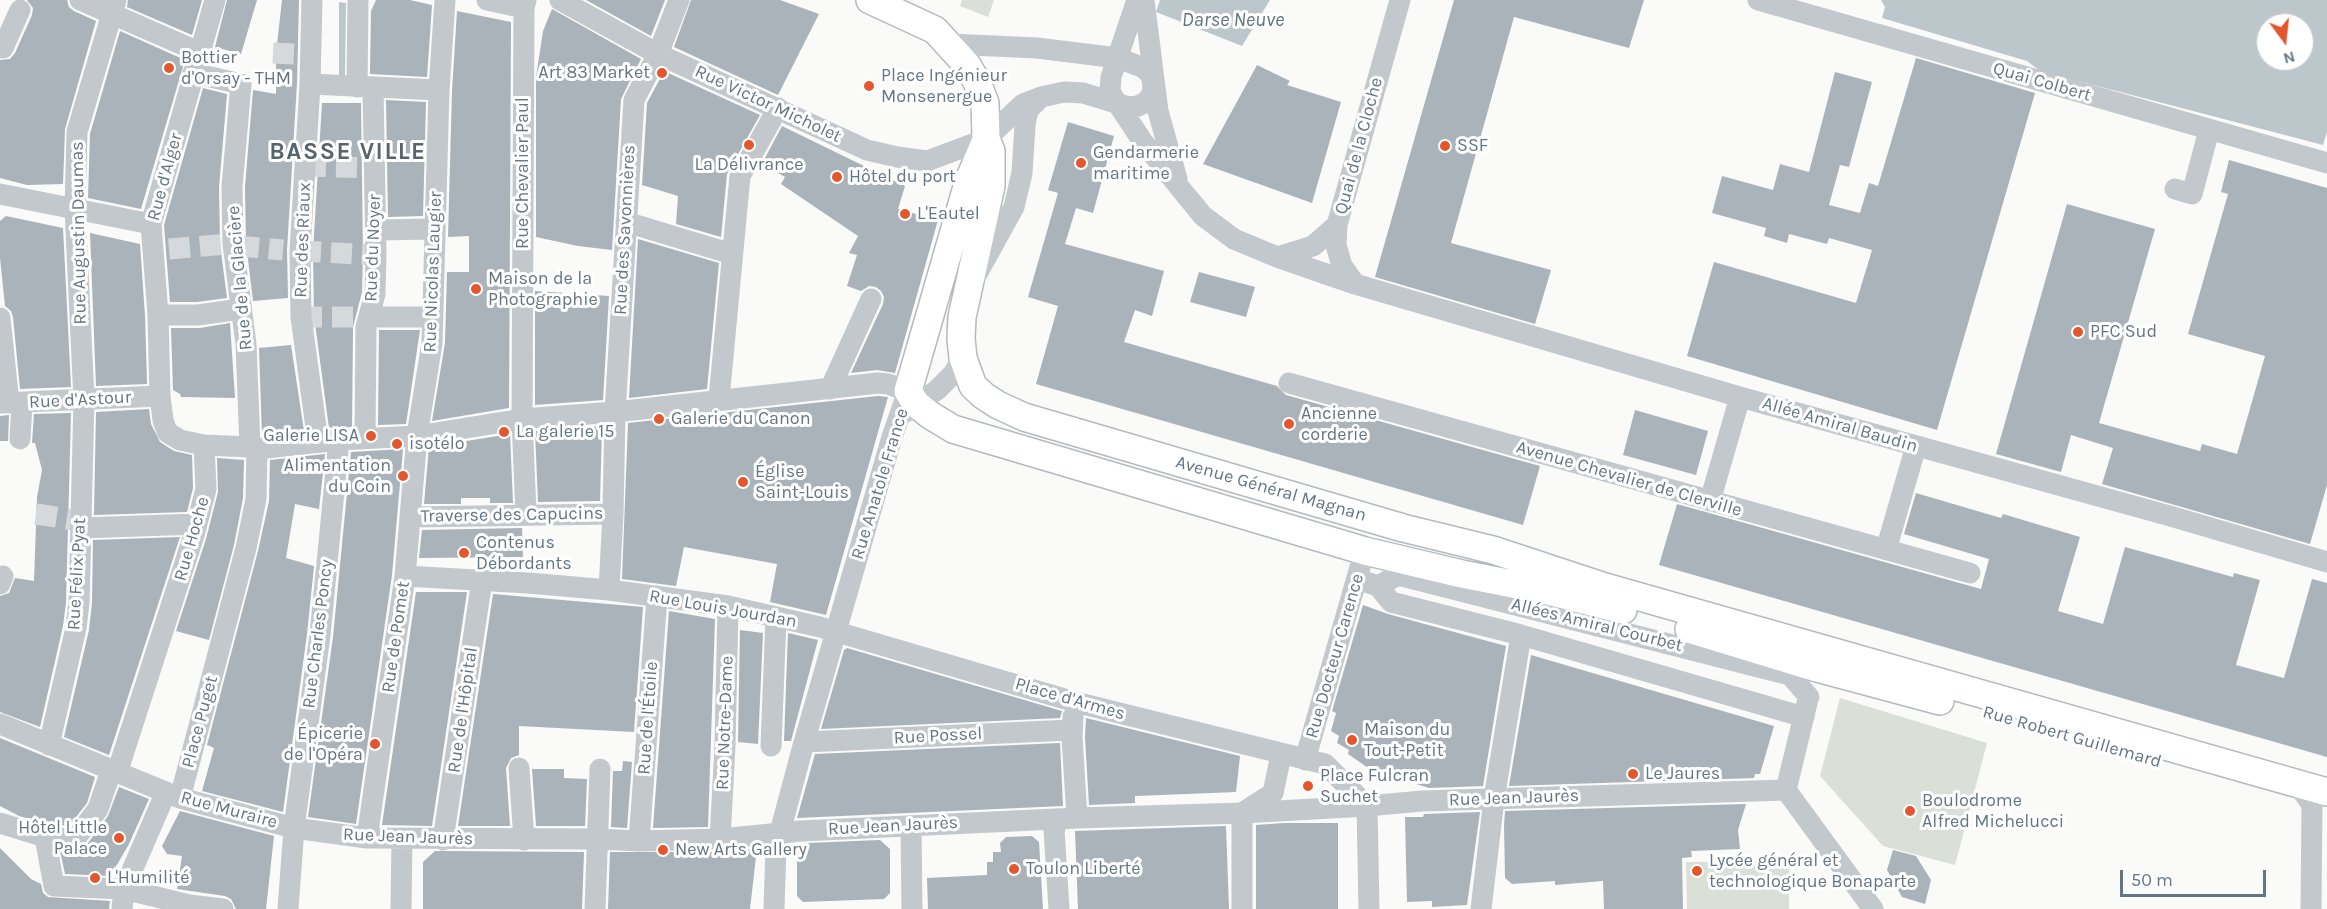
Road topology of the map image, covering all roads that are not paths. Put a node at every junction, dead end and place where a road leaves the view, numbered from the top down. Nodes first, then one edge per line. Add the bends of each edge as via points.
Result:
1 (80, 0) edge
2 (215, 0) edge
3 (312, 0) edge
4 (358, 0) edge
5 (445, 0) edge
6 (487, 0) edge
7 (560, 0) edge
8 (680, 0) edge
9 (870, 0) edge
10 (1137, 0) edge
11 (1144, 0) edge
12 (1400, 0) edge
13 (1758, 0) edge
14 (525, 4) edge
15 (113, 7) edge
16 (20, 10) dead end
17 (949, 44) junction
18 (3, 48) dead end
19 (199, 52) junction
20 (658, 54) junction
21 (1121, 66) junction
22 (193, 73) junction
23 (310, 84) junction
24 (1154, 85) junction
25 (365, 87) junction
26 (439, 90) junction
27 (1041, 97) junction
28 (1120, 104) junction
29 (778, 108) junction
30 (2209, 130) junction
31 (986, 139) junction
32 (2327, 163) edge
33 (1180, 188) junction
34 (2175, 189) dead end
35 (0, 194) edge
36 (75, 209) junction
37 (626, 222) junction
38 (151, 224) junction
39 (1337, 225) junction
40 (435, 229) junction
41 (376, 230) junction
42 (732, 254) junction
43 (1277, 257) junction
44 (1354, 284) junction
45 (968, 291) junction
46 (871, 299) dead end
47 (241, 309) junction
48 (159, 315) junction
49 (369, 317) junction
50 (433, 317) junction
51 (0, 318) edge
52 (963, 357) junction
53 (1289, 383) dead end
54 (830, 389) junction
55 (160, 396) junction
56 (1740, 397) junction
57 (719, 399) junction
58 (84, 400) junction
59 (10, 403) edge
60 (908, 404) junction
61 (615, 412) junction
62 (522, 419) junction
63 (417, 436) junction
64 (365, 438) junction
65 (20, 440) dead end
66 (329, 441) junction
67 (204, 445) junction
68 (1916, 446) junction
69 (254, 448) junction
70 (1710, 501) junction
71 (526, 514) junction
72 (613, 514) junction
73 (411, 517) junction
74 (197, 524) junction
75 (81, 528) junction
76 (1886, 550) junction
77 (1365, 551) junction
78 (2327, 562) edge
79 (1970, 573) dead end
80 (405, 576) junction
81 (1357, 579) junction
82 (482, 580) junction
83 (1378, 586) junction
84 (1605, 587) junction
85 (609, 590) junction
86 (657, 596) junction
87 (728, 606) junction
88 (776, 618) junction
89 (837, 631) junction
90 (1521, 635) junction
91 (1820, 658) junction
92 (1075, 702) junction
93 (1806, 707) junction
94 (0, 724) edge
95 (1071, 730) junction
96 (805, 741) junction
97 (49, 745) junction
98 (771, 746) dead end
99 (1281, 755) junction
100 (1305, 760) junction
101 (519, 768) dead end
102 (600, 769) dead end
103 (114, 772) junction
104 (1786, 790) junction
105 (173, 795) junction
106 (1494, 798) junction
107 (2323, 801) edge
108 (1367, 806) junction
109 (1242, 813) junction
110 (1068, 818) junction
111 (0, 823) edge
112 (911, 826) junction
113 (294, 828) junction
114 (780, 832) junction
115 (45, 837) junction
116 (368, 838) junction
117 (402, 839) junction
118 (597, 839) junction
119 (720, 839) junction
120 (443, 840) junction
121 (524, 840) junction
122 (639, 841) junction
123 (123, 899) edge
124 (223, 909) edge
125 (288, 909) edge
126 (401, 909) edge
127 (595, 909) edge
128 (774, 909) edge
129 (912, 909) edge
130 (1059, 909) edge
131 (1242, 909) edge
132 (1369, 909) edge
133 (1481, 909) edge
134 (1873, 909) edge
135 (2311, 909) edge

1 - 15 street
2 - 19 street, Rue d'Alger
3 - 23 street, Rue des Riaux
4 - 25 street, Rue du Noyer
5 - 26 street, Rue Nicolas Laugier
6 - 14 street
7 - 20 street, Rue Victor Micholet
8 - 20 street, Rue des Savonnières
9 - 17 main road, Avenue Général Magnan via 935,30
10 - 21 street
11 - 24 street
12 - 39 street, Quai de la Cloche
13 - 30 street, Quai Colbert
14 - 62 street, Rue Chevalier Paul
15 - 19 street
15 - 36 street, Rue Augustin Daumas via 77,132
16 - 18 street
17 - 21 street via 1082,53
17 - 31 main road, Avenue Général Magnan via 977,82 985,103
19 - 22 street, Rue d'Alger
20 - 29 street, Rue Victor Micholet
20 - 37 street, Rue des Savonnières via 634,100
21 - 24 street via 1144,68
21 - 28 street via 1110,92
22 - 38 street, Rue d'Alger
22 - 47 street, Rue de la Glacière via 241,84 232,187 233,245
23 - 25 street
23 - 66 street, Rue des Riaux via 297,251 301,317
24 - 28 street via 1146,102 1129,107
24 - 33 street
25 - 26 street
25 - 41 street, Rue du Noyer
26 - 40 street, Rue Nicolas Laugier
27 - 28 street via 1076,93
27 - 31 street via 1023,104
27 - 45 street via 1028,110 1022,173 1014,207
28 - 33 street, Allée Amiral Baudin via 1143,142
29 - 31 street, Rue Victor Micholet via 867,150 897,157 927,161
29 - 42 street via 740,176
30 - 32 street, Quai Colbert
30 - 34 street via 2192,194
31 - 45 main road, Avenue Général Magnan via 991,151 991,186
31 - 60 main road, Rue Anatole France via 969,180
33 - 43 street, Allée Amiral Baudin via 1203,216 1234,239
35 - 36 street
36 - 38 street
36 - 58 street, Rue Augustin Daumas
37 - 42 street
37 - 61 street, Rue des Savonnières
38 - 48 street, Rue d'Alger via 161,250
39 - 43 street, Quai de la Cloche via 1313,246
39 - 44 street via 1336,245 1342,266
40 - 41 street
40 - 50 street, Rue Nicolas Laugier
41 - 49 street, Rue du Noyer via 375,294
42 - 57 street
43 - 44 street, Allée Amiral Baudin
44 - 56 street, Allée Amiral Baudin
45 - 52 main road, Avenue Général Magnan via 962,317
46 - 54 street
47 - 48 street
47 - 69 street, Rue de la Glacière
48 - 55 street, Rue d'Alger
49 - 50 street
49 - 64 street, Rue du Noyer
50 - 63 street, Rue Nicolas Laugier
51 - 59 street
52 - 60 street via 937,390
52 - 84 main road, Avenue Général Magnan via 973,386 1024,417 1403,528 1493,550
53 - 70 street, Avenue Chevalier de Clerville
54 - 57 street
54 - 60 street via 888,384
55 - 58 street, Rue d'Astour
55 - 67 street, Rue d'Alger via 167,432 180,440
56 - 68 street, Allée Amiral Baudin
56 - 70 street
57 - 61 street
58 - 59 street, Rue d'Astour
58 - 75 street, Rue Félix Pyat
59 - 65 street
60 - 77 main road, Avenue Général Magnan via 953,429
60 - 89 street, Rue Anatole France
61 - 62 street
61 - 72 street, Rue des Savonnières
62 - 63 street
62 - 71 street, Rue Chevalier Paul
63 - 64 street
63 - 73 street, Rue de Pomet
64 - 66 street
66 - 69 street
66 - 113 street, Rue Charles Poncy via 320,635
67 - 69 street
67 - 74 street, Rue Hoche via 206,489
68 - 76 street
68 - 78 street, Allée Amiral Baudin
69 - 105 street, Place Puget via 256,499 246,548
70 - 76 street, Avenue Chevalier de Clerville
71 - 72 street, Traverse des Capucins
71 - 73 street, Traverse des Capucins
72 - 85 street, Rue des Savonnières
73 - 80 street, Rue de Pomet
74 - 75 street
74 - 103 street, Rue Hoche
75 - 97 street, Rue Félix Pyat via 76,628
76 - 79 street, Avenue Chevalier de Clerville
77 - 81 street, Rue Docteur Carence
77 - 84 street, Avenue Général Magnan via 1386,546
77 - 91 main road, Avenue Général Magnan
80 - 82 street, Rue Louis Jourdan
80 - 116 street, Rue de Pomet
81 - 83 street, Allées Amiral Courbet
81 - 100 street, Rue Docteur Carence
82 - 85 street, Rue Louis Jourdan
82 - 120 street, Rue de l'Hôpital
83 - 90 street, Allées Amiral Courbet via 1391,602
83 - 93 street, Allées Amiral Courbet via 1398,574 1790,675
84 - 91 main road, Avenue Général Magnan via 1769,632
85 - 86 street, Rue Louis Jourdan
86 - 87 street, Rue Louis Jourdan
86 - 122 street, Rue de l'Étoile
87 - 88 street, Rue Louis Jourdan
87 - 119 street, Rue Notre-Dame
88 - 89 street, Rue Louis Jourdan
88 - 98 street
89 - 92 street, Place d'Armes
89 - 96 street, Rue Anatole France
90 - 93 street, Allées Amiral Courbet
90 - 106 street
91 - 93 street
91 - 107 main road, Rue Robert Guillemard via 2023,723
91 - 107 main road, Rue Robert Guillemard via 1941,682 2296,782
92 - 95 street
92 - 99 street, Place d'Armes
93 - 104 street
94 - 97 street, Rue Muraire
95 - 96 street, Rue Possel
95 - 110 street
96 - 114 street, Rue Anatole France
97 - 103 street, Rue Muraire
99 - 100 street, Place d'Armes
99 - 109 street via 1273,793
100 - 108 street via 1325,764
101 - 121 street
102 - 118 street
103 - 105 street, Rue Muraire
103 - 115 street via 98,809 75,839
104 - 106 street, Rue Jean Jaurès
104 - 134 street
105 - 113 street, Rue Muraire
105 - 123 street, Place Puget
106 - 108 street, Rue Jean Jaurès
106 - 133 street
107 - 135 street
108 - 109 street, Rue Jean Jaurès
108 - 132 street
109 - 110 street, Rue Jean Jaurès
109 - 131 street
110 - 112 street, Rue Jean Jaurès
110 - 130 street via 1054,830
111 - 115 street
112 - 114 street, Rue Jean Jaurès
112 - 129 street
113 - 116 street, Rue Jean Jaurès
113 - 125 street, Rue Charles Poncy
114 - 119 street, Rue Jean Jaurès
114 - 128 street, Rue Anatole France
115 - 123 street via 54,886
116 - 117 street, Rue Jean Jaurès
117 - 120 street, Rue Jean Jaurès
117 - 126 street
118 - 121 street, Rue Jean Jaurès
118 - 122 street, Rue Jean Jaurès
118 - 127 street
119 - 122 street, Rue Jean Jaurès
120 - 121 street, Rue Jean Jaurès
123 - 124 street

